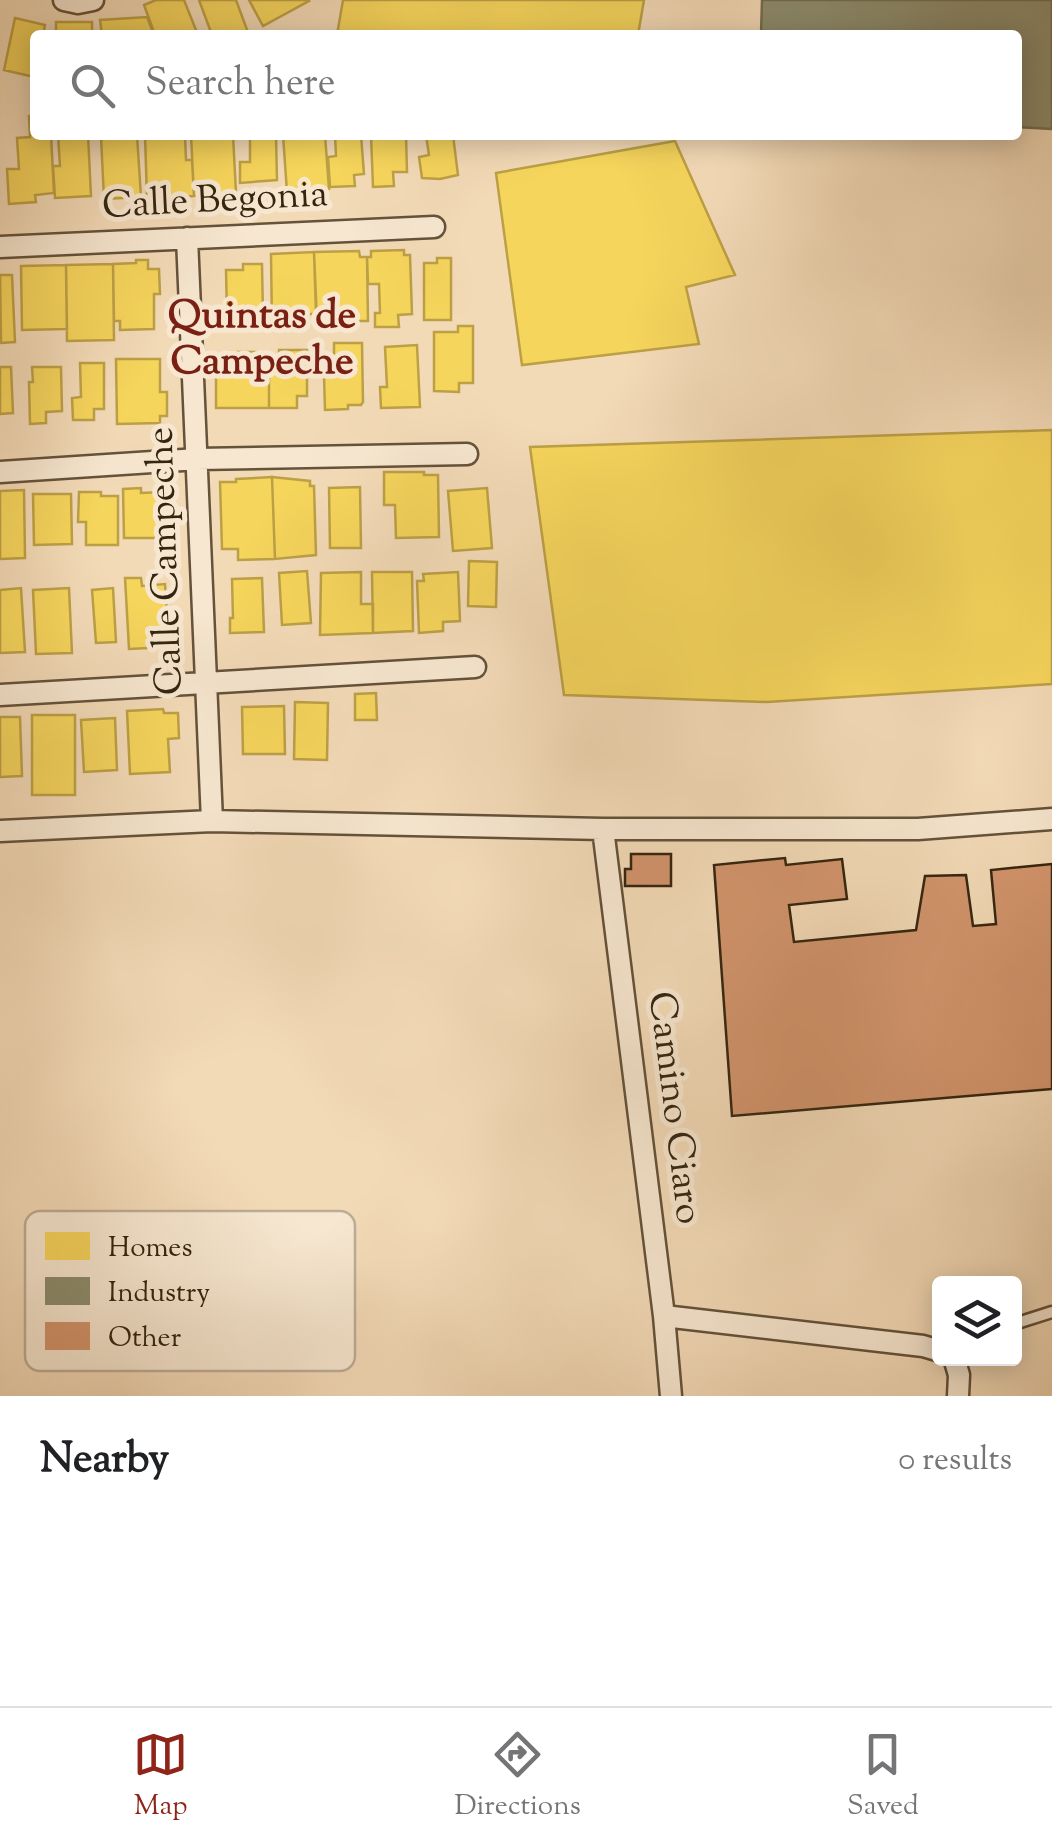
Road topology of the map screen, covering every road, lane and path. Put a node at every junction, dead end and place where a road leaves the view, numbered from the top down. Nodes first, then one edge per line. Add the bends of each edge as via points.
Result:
1 (64, 0) edge
2 (94, 0) edge
3 (434, 227) dead end
4 (188, 238) junction
5 (0, 247) edge
6 (467, 454) dead end
7 (198, 459) junction
8 (0, 472) edge
9 (474, 667) dead end
10 (206, 683) junction
11 (0, 695) edge
12 (1052, 819) edge
13 (212, 821) junction
14 (603, 828) junction
15 (0, 831) edge
16 (1052, 1312) edge
17 (664, 1316) junction
18 (1022, 1321) edge
19 (932, 1349) edge
20 (956, 1366) edge
21 (672, 1396) edge
22 (958, 1396) edge

1 - 2 street
3 - 4 street, Calle Begonia
4 - 5 street, Calle Begonia
4 - 7 street, Calle Campeche
6 - 7 street
7 - 8 street
7 - 10 street, Calle Campeche
9 - 10 street
10 - 11 street
10 - 13 street, Calle Campeche
12 - 14 street via 918,828
13 - 14 street
13 - 15 street
14 - 17 street, Camino Ciaro
16 - 18 lane
17 - 19 street
17 - 21 street, Camino Ciaro
20 - 22 street

